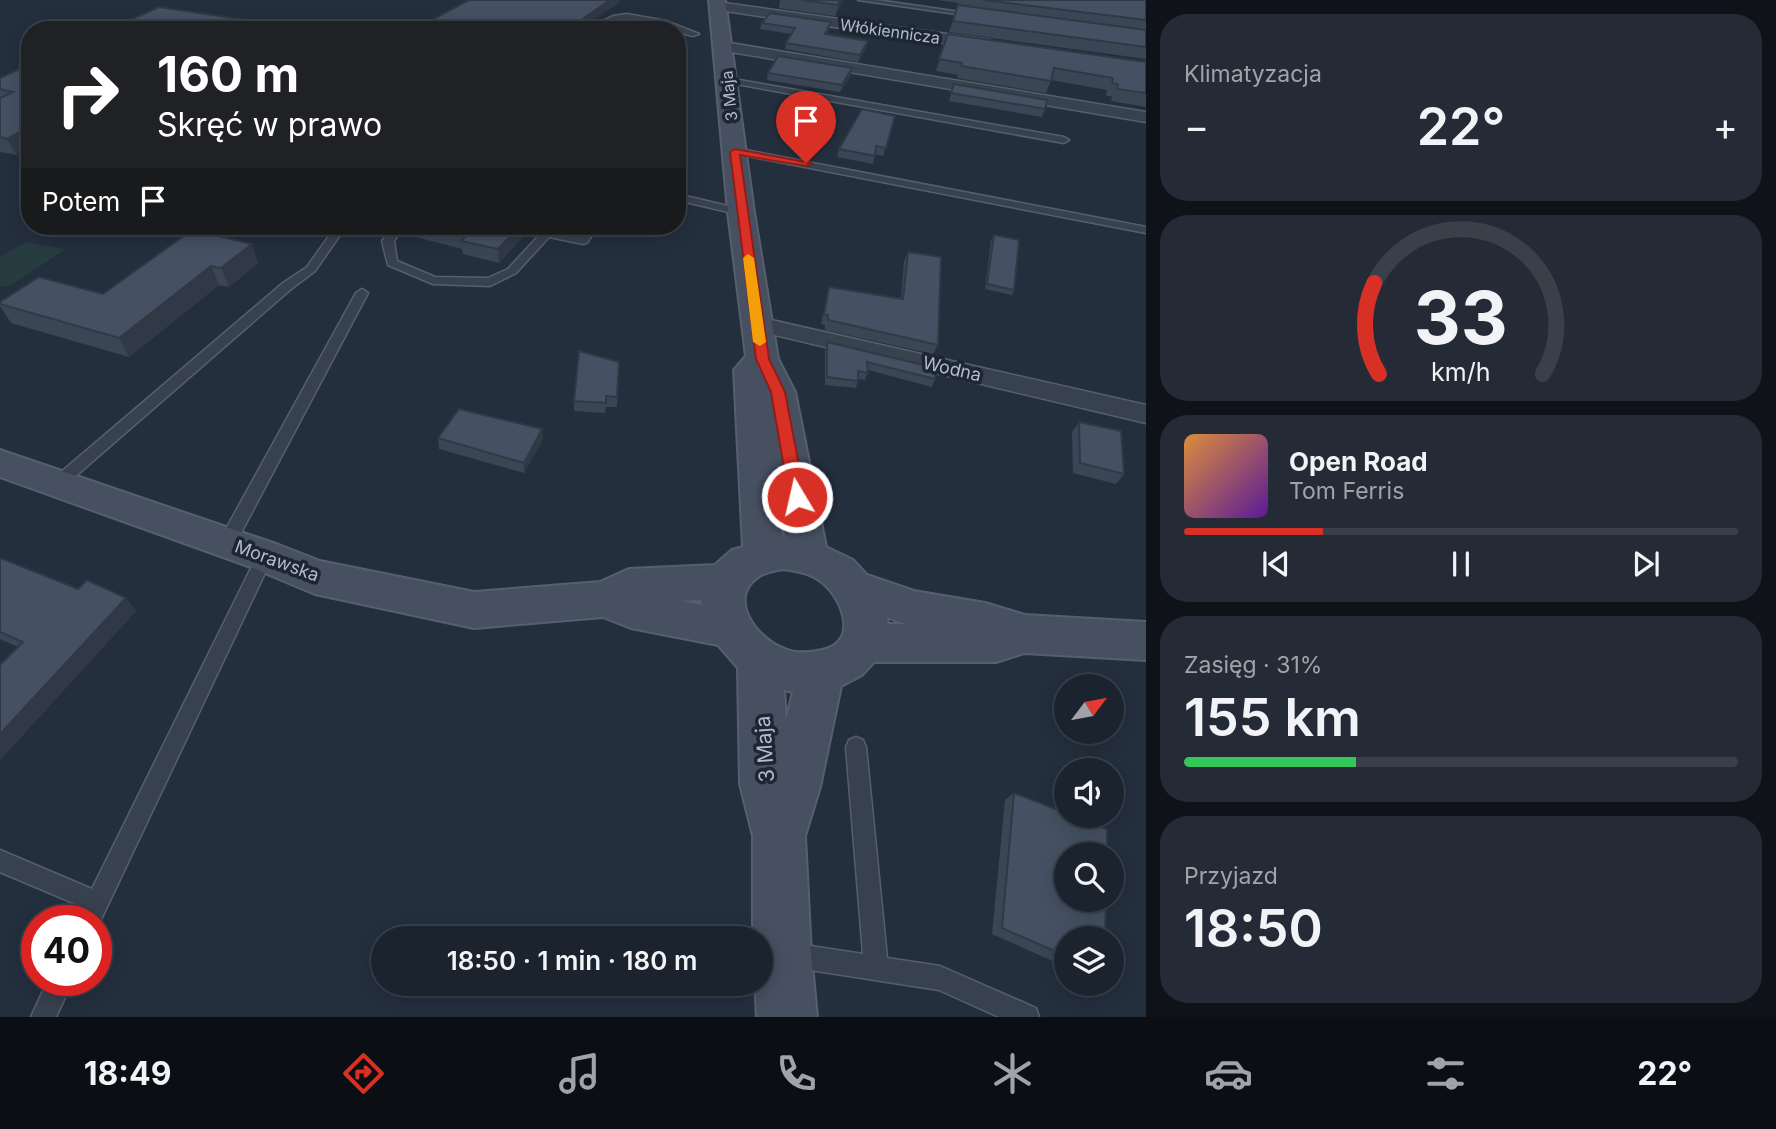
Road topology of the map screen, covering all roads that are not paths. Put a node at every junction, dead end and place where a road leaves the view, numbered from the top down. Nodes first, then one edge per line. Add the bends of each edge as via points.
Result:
1 (861, 0) edge
2 (716, 2) edge
3 (983, 16) edge
4 (608, 21) edge
5 (657, 21) edge
6 (686, 30) edge
7 (686, 34) edge
8 (695, 34) junction
9 (716, 39) junction
10 (1004, 48) edge
11 (728, 80) junction
12 (1146, 117) edge
13 (1064, 140) dead end
14 (735, 152) junction
15 (686, 199) edge
16 (741, 212) junction
17 (1146, 230) edge
18 (335, 235) edge
19 (392, 235) edge
20 (545, 235) edge
21 (556, 235) edge
22 (587, 235) edge
23 (362, 293) dead end
24 (758, 324) junction
25 (762, 359) junction
26 (1146, 414) edge
27 (3, 468) edge
28 (58, 483) junction
29 (227, 543) junction
30 (764, 554) junction
31 (265, 556) junction
32 (808, 556) junction
33 (725, 582) junction
34 (853, 587) junction
35 (606, 599) junction
36 (1025, 634) junction
37 (1146, 640) edge
38 (744, 644) junction
39 (843, 657) junction
40 (856, 747) dead end
41 (779, 836) junction
42 (0, 862) edge
43 (82, 905) edge
44 (96, 905) edge
45 (782, 954) junction
46 (876, 969) junction
47 (53, 996) edge
48 (43, 1017) edge
49 (788, 1017) edge
50 (1027, 1017) edge

1 - 3 lane
2 - 9 street, 3 Maja
2 - 10 street, Włókiennicza
4 - 5 lane via 626,15
6 - 8 lane
7 - 8 lane
8 - 9 lane
9 - 11 street, 3 Maja
9 - 12 street
11 - 13 lane
11 - 14 street, 3 Maja
14 - 16 street, 3 Maja
14 - 17 lane
15 - 16 lane
16 - 24 street, 3 Maja
18 - 28 lane via 311,270
19 - 20 lane via 388,241 391,263 433,280 490,282 512,271
21 - 22 lane via 583,241
23 - 29 lane
24 - 25 street, 3 Maja
24 - 26 street, Wodna
25 - 30 street, 3 Maja via 750,370
25 - 32 street, 3 Maja via 778,392
27 - 28 street, Morawska
28 - 29 street, Morawska
29 - 31 street, Morawska
30 - 32 street
30 - 33 street via 735,569
31 - 35 street, Morawska via 315,577 474,610
31 - 44 lane
32 - 34 street via 839,573
33 - 35 street, Morawska via 629,586
33 - 38 street via 722,614
34 - 36 street via 914,609 985,621
34 - 39 street via 867,619
35 - 38 street, Morawska
36 - 37 street
36 - 39 street via 996,643
38 - 39 street via 781,669 803,673
38 - 41 street, 3 Maja via 765,784
39 - 41 street, 3 Maja via 818,684
40 - 46 lane
41 - 45 street, 3 Maja
42 - 43 lane
45 - 46 lane
45 - 49 street, 3 Maja
46 - 50 lane via 940,978
47 - 48 lane

